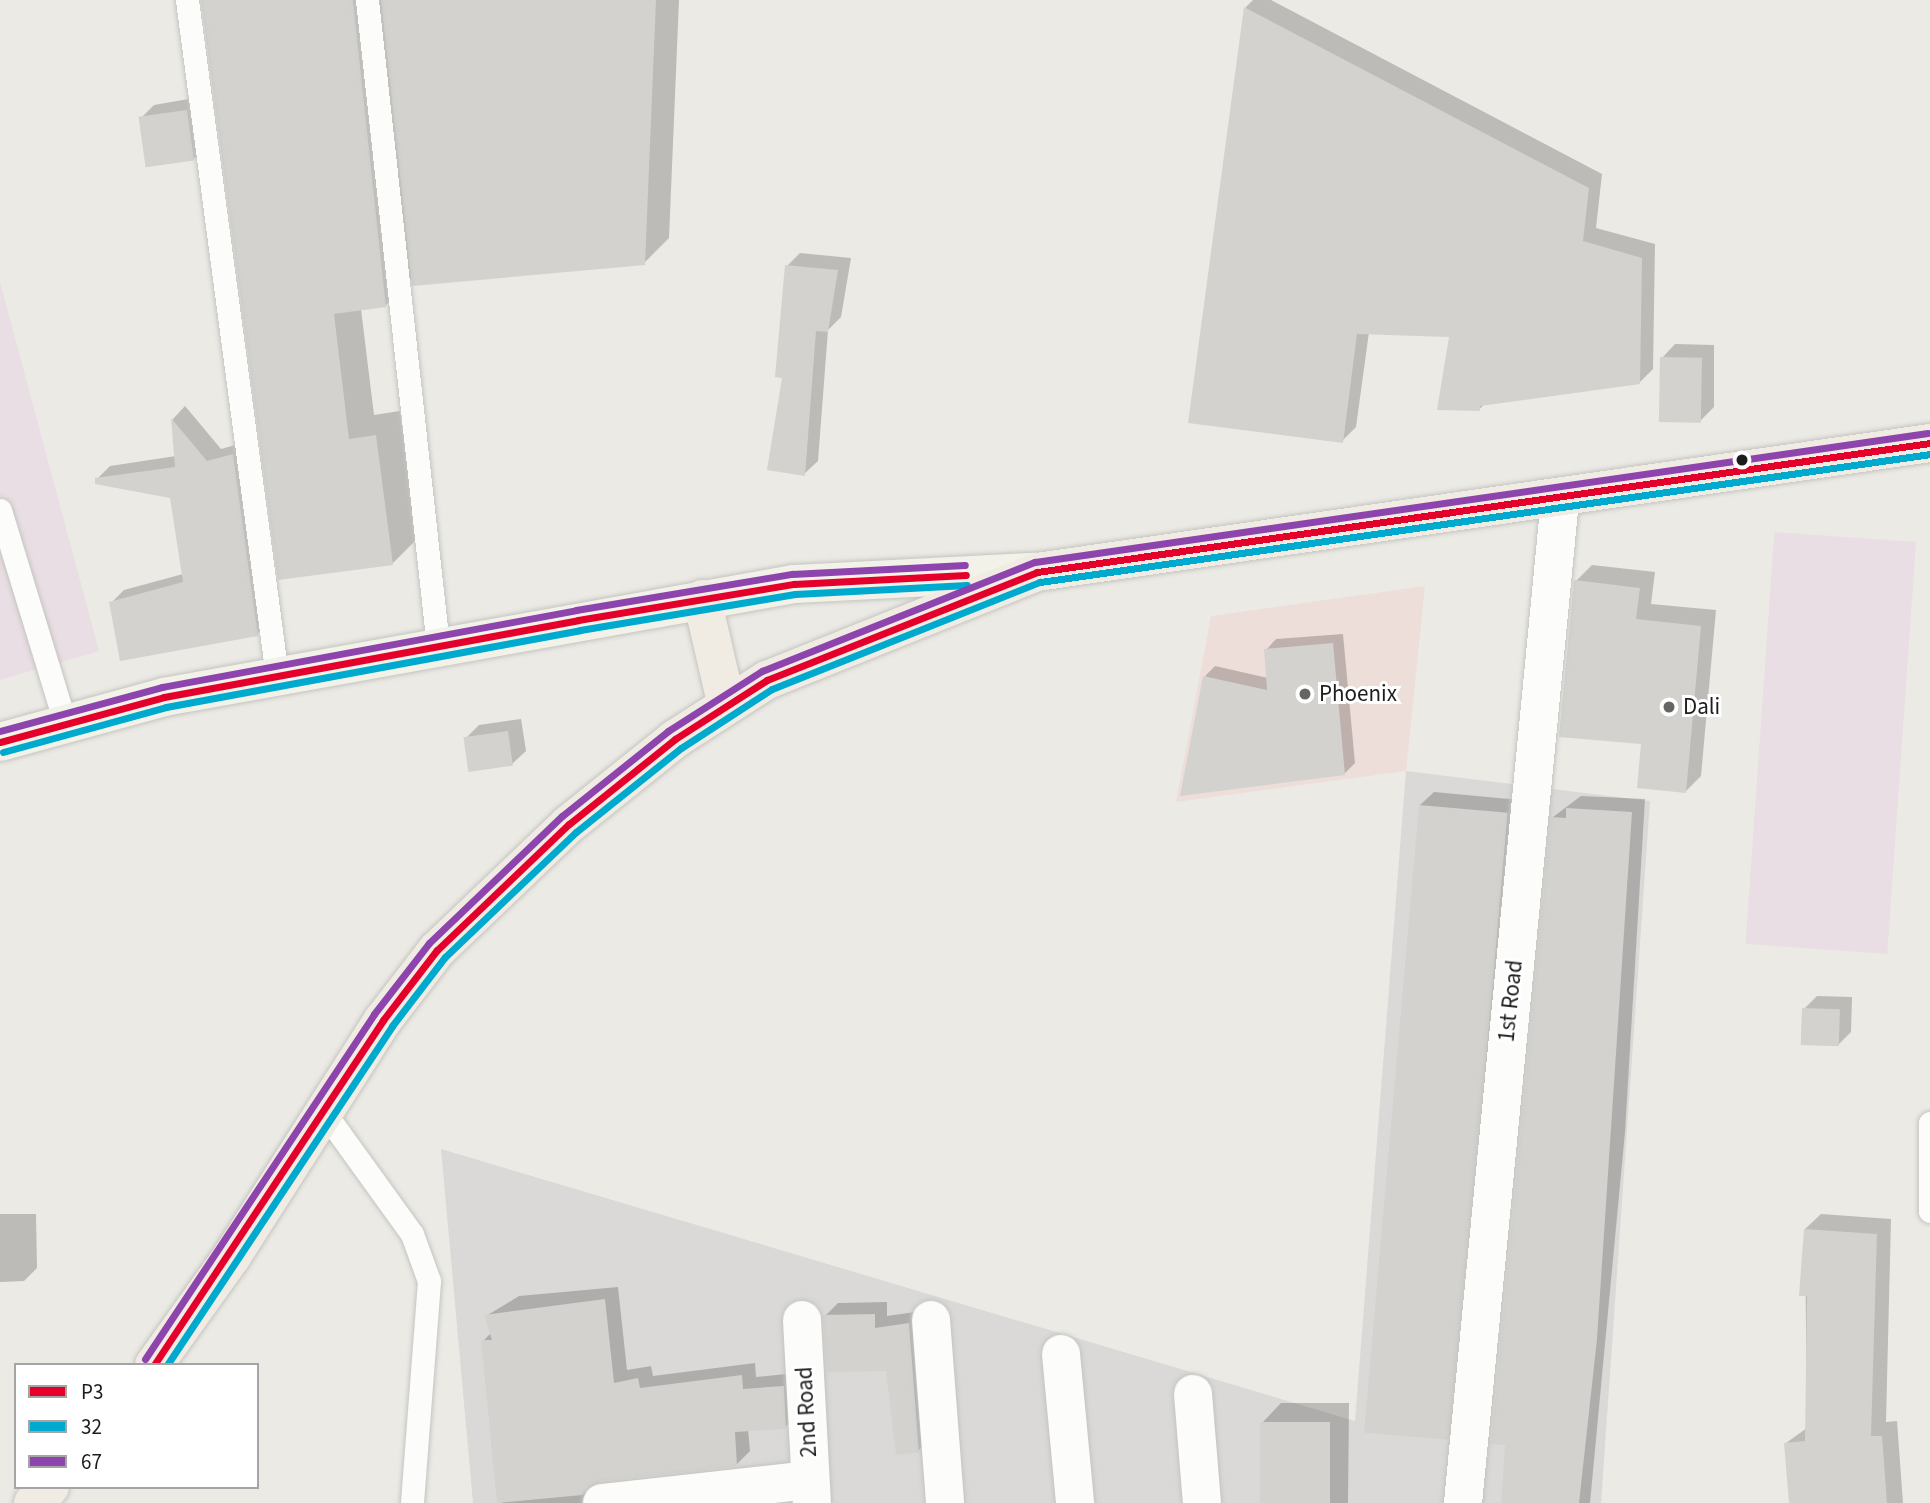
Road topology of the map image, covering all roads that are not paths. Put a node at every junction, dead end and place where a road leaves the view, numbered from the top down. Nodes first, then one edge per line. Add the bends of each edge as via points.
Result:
1 (187, 0) edge
2 (367, 0) edge
3 (1930, 443) edge
4 (1560, 500) junction
5 (0, 510) edge
6 (1037, 572) junction
7 (702, 599) junction
8 (438, 646) junction
9 (276, 676) junction
10 (726, 702) junction
11 (65, 723) junction
12 (0, 742) edge
13 (324, 1112) junction
14 (1930, 1123) edge
15 (1930, 1211) edge
16 (802, 1320) dead end
17 (931, 1321) dead end
18 (1061, 1354) dead end
19 (154, 1363) edge
20 (1193, 1394) dead end
21 (48, 1489) edge
22 (811, 1491) edge
23 (33, 1503) edge
24 (412, 1503) edge
25 (602, 1503) edge
26 (946, 1503) edge
27 (1075, 1503) edge
28 (1202, 1503) edge
29 (1463, 1503) edge

1 - 9 lane
2 - 8 lane
3 - 4 main road
4 - 6 main road
4 - 29 street, 1st Road
5 - 11 lane
6 - 7 street via 794,584
6 - 10 main road
7 - 8 street
7 - 10 main road
8 - 9 street
9 - 11 street
10 - 13 main road via 569,824 437,950
11 - 12 street
13 - 19 main road
13 - 24 lane via 412,1234 429,1281
14 - 15 lane
16 - 22 street, 2nd Road
17 - 26 street
18 - 27 street
20 - 28 street
21 - 23 main road
22 - 25 street

